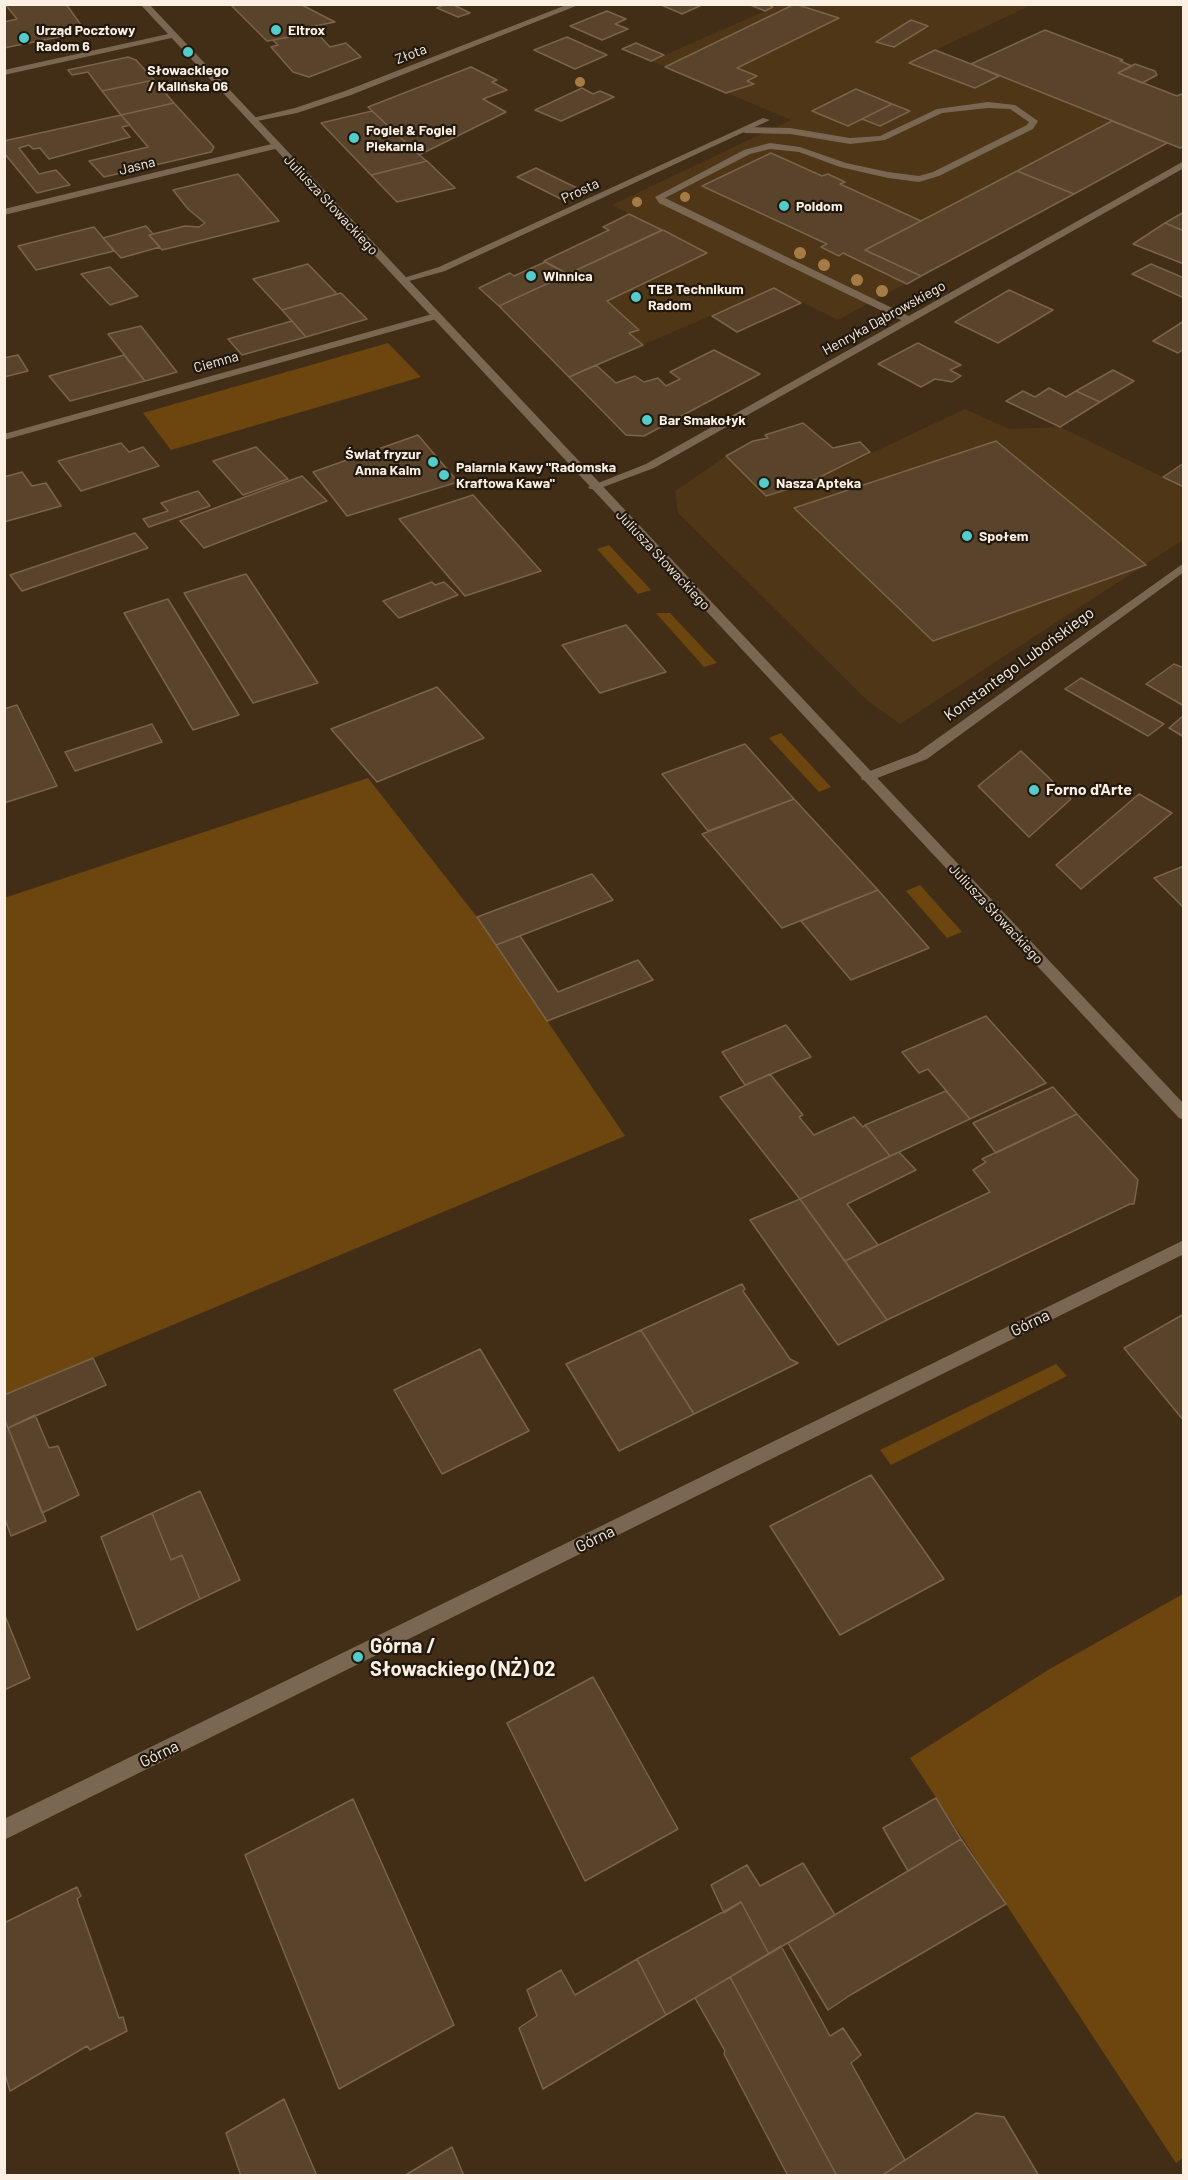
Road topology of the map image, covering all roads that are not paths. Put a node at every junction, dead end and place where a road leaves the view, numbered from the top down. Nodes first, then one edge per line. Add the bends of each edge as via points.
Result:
1 (144, 4) edge
2 (577, 4) edge
3 (173, 35) junction
4 (4, 73) edge
5 (252, 119) junction
6 (766, 120) dead end
7 (745, 130) junction
8 (276, 146) junction
9 (1184, 165) edge
10 (4, 212) edge
11 (402, 280) junction
12 (436, 316) junction
13 (909, 320) junction
14 (4, 437) edge
15 (594, 487) junction
16 (1184, 566) edge
17 (867, 777) junction
18 (1184, 1114) edge
19 (1184, 1246) edge
20 (4, 1830) edge

1 - 3 street, Juliusza Słowackiego
2 - 5 street, Złota via 348,93 297,110
3 - 4 street
3 - 5 street, Juliusza Słowackiego
5 - 8 street, Juliusza Słowackiego
6 - 7 street, Prosta
7 - 11 street, Prosta via 441,269
7 - 13 street via 790,131 850,141 882,138 940,111 988,105 1012,107 1034,121 1030,127 920,179 770,146 747,152 660,197
8 - 10 street, Jasna
8 - 11 street, Juliusza Słowackiego
9 - 13 street, Henryka Dąbrowskiego
11 - 12 street, Juliusza Słowackiego
12 - 14 street, Ciemna
12 - 15 street, Juliusza Słowackiego
13 - 15 street, Henryka Dąbrowskiego via 650,466
15 - 17 street, Juliusza Słowackiego
16 - 17 street, Konstantego Lubońskiego via 922,756
17 - 18 street, Juliusza Słowackiego
19 - 20 street, Górna

